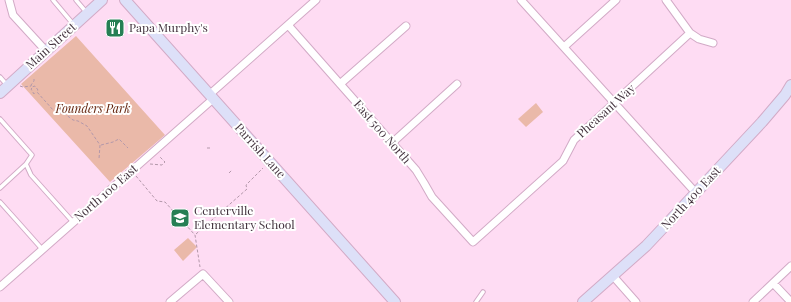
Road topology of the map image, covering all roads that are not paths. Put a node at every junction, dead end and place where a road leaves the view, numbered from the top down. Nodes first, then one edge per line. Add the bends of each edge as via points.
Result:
1 (9, 0) edge
2 (53, 0) edge
3 (76, 0) edge
4 (102, 0) edge
5 (125, 0) edge
6 (316, 0) edge
7 (521, 0) edge
8 (616, 0) edge
9 (666, 0) edge
10 (88, 13) junction
11 (75, 25) junction
12 (288, 25) junction
13 (406, 26) dead end
14 (690, 33) junction
15 (713, 43) dead end
16 (564, 47) junction
17 (46, 51) junction
18 (0, 76) edge
19 (340, 84) junction
20 (457, 84) dead end
21 (8, 85) junction
22 (791, 85) edge
23 (0, 93) edge
24 (211, 97) junction
25 (614, 103) junction
26 (0, 119) edge
27 (392, 143) junction
28 (26, 164) junction
29 (0, 188) edge
30 (696, 193) junction
31 (0, 202) edge
32 (74, 222) junction
33 (473, 242) joint
34 (42, 249) junction
35 (791, 266) edge
36 (613, 276) junction
37 (773, 283) junction
38 (0, 287) edge
39 (483, 292) dead end
40 (170, 302) edge
41 (229, 302) edge
42 (395, 302) edge
43 (476, 302) edge
44 (583, 302) edge
45 (636, 302) edge
46 (752, 302) edge
47 (791, 302) edge

1 - 17 street via 13,15
2 - 11 lane
3 - 10 lane
4 - 10 street, Main Street
5 - 24 street, Parrish Lane
6 - 12 street, North 100 East
7 - 16 street
8 - 16 street
9 - 14 street
10 - 11 street, Main Street
11 - 17 street, Main Street
12 - 19 street, East 500 North
12 - 24 street, North 100 East
13 - 19 street
14 - 15 street
14 - 25 street, Pheasant Way
16 - 25 street
17 - 21 street, Main Street
18 - 21 lane
19 - 27 street, East 500 North
20 - 27 street
21 - 23 street, Main Street
22 - 30 street, North 400 East via 762,122
24 - 32 street, North 100 East
24 - 42 street, Parrish Lane
25 - 30 street
25 - 33 street, Pheasant Way via 574,140 563,161
26 - 28 lane via 32,155
27 - 33 street, East 500 North via 416,170 432,197
28 - 29 lane
28 - 32 lane via 31,175
30 - 36 street, North 400 East via 646,246
31 - 34 lane
32 - 34 street, North 100 East
34 - 38 street, North 100 East
35 - 37 street
36 - 44 street, North 400 East
36 - 45 street
37 - 46 street
37 - 47 street
39 - 43 lane
40 - 41 street via 202,272

